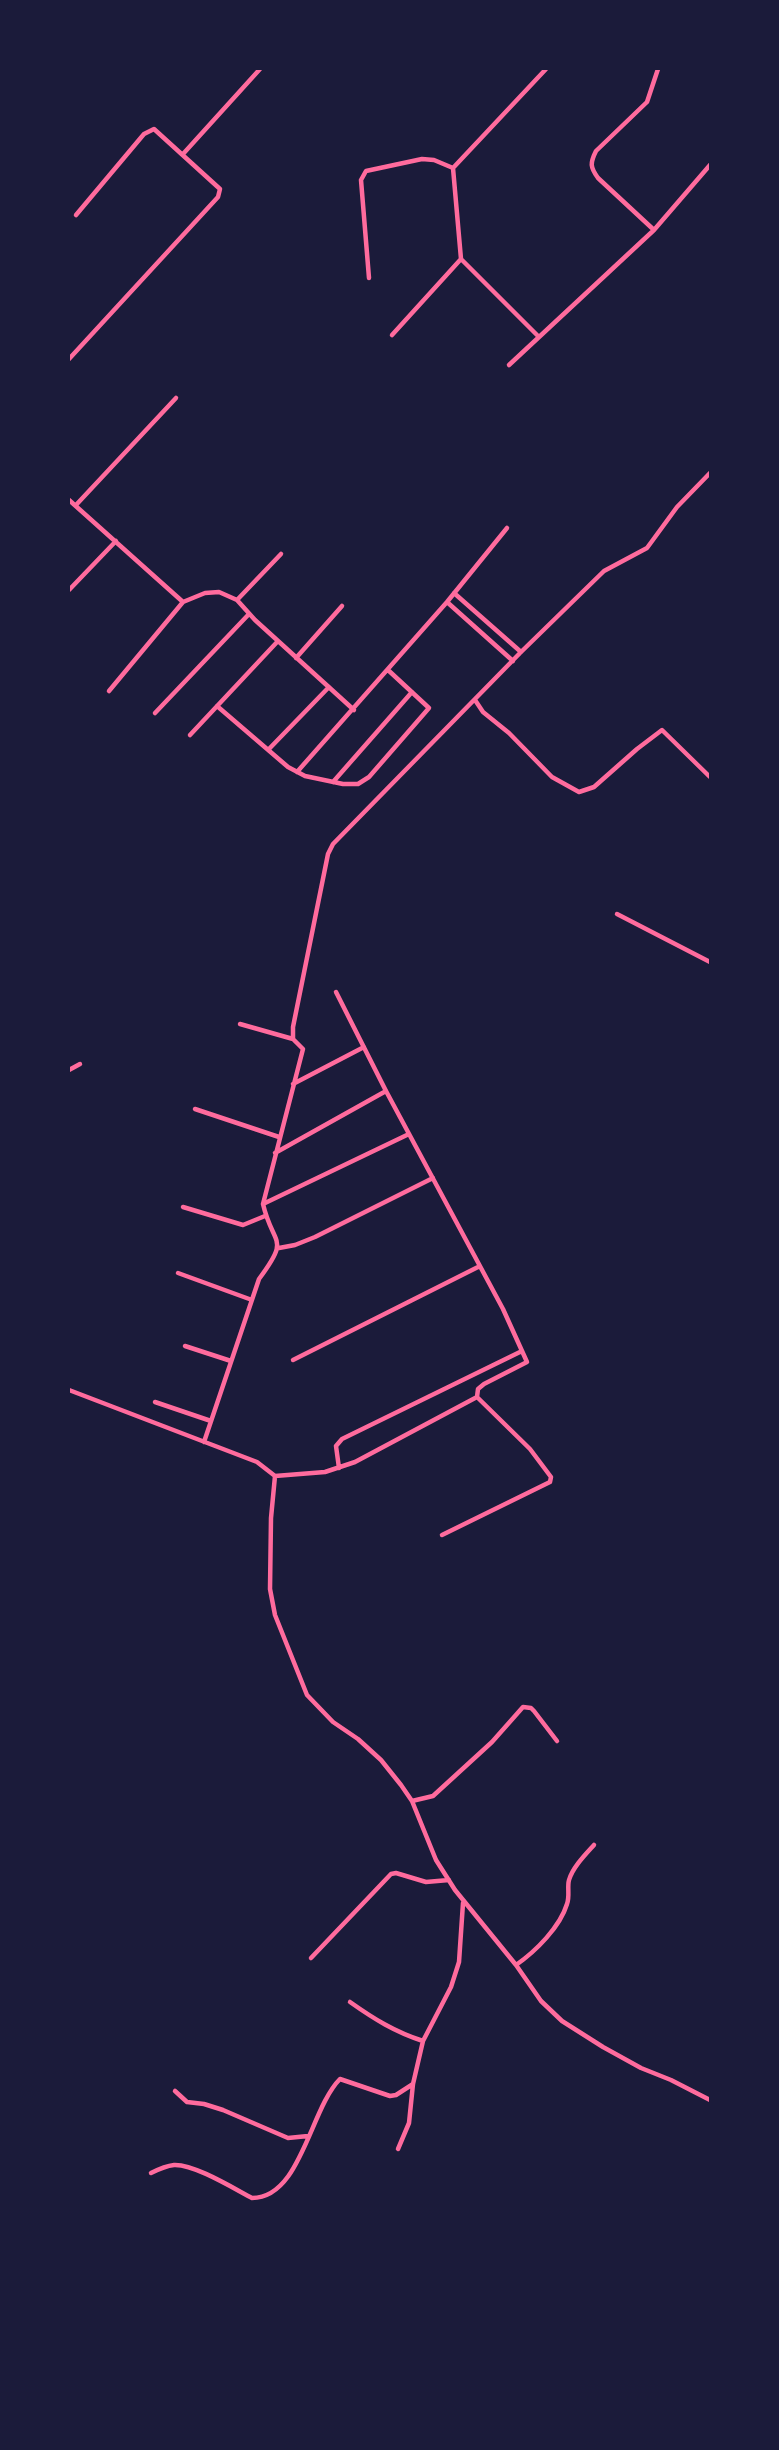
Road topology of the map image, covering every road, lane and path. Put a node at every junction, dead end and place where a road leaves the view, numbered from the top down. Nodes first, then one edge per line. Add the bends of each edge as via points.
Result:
1 (260, 69) edge
2 (546, 69) edge
3 (658, 69) edge
4 (183, 154) junction
5 (710, 165) edge
6 (453, 168) junction
7 (76, 215) dead end
8 (654, 230) junction
9 (461, 259) junction
10 (369, 278) dead end
11 (392, 335) dead end
12 (539, 337) junction
13 (69, 359) edge
14 (509, 365) dead end
15 (176, 398) dead end
16 (710, 473) edge
17 (69, 500) edge
18 (76, 505) junction
19 (507, 528) dead end
20 (116, 541) junction
21 (281, 554) dead end
22 (69, 590) edge
23 (454, 593) junction
24 (237, 600) junction
25 (183, 602) junction
26 (447, 602) junction
27 (342, 606) dead end
28 (249, 614) junction
29 (278, 641) junction
30 (521, 652) junction
31 (296, 658) junction
32 (513, 661) junction
33 (388, 670) junction
34 (329, 687) junction
35 (109, 691) dead end
36 (412, 692) junction
37 (475, 700) junction
38 (217, 706) junction
39 (354, 710) junction
40 (155, 714) dead end
41 (190, 735) dead end
42 (268, 750) junction
43 (297, 772) junction
44 (710, 777) edge
45 (333, 782) junction
46 (617, 914) dead end
47 (710, 962) edge
48 (336, 992) dead end
49 (240, 1024) dead end
50 (292, 1040) junction
51 (364, 1047) junction
52 (80, 1064) dead end
53 (69, 1070) edge
54 (294, 1084) junction
55 (386, 1091) junction
56 (195, 1109) dead end
57 (409, 1134) junction
58 (279, 1137) junction
59 (275, 1153) junction
60 (433, 1178) junction
61 (263, 1204) junction
62 (183, 1207) dead end
63 (266, 1216) junction
64 (279, 1248) junction
65 (480, 1266) junction
66 (178, 1273) dead end
67 (252, 1300) junction
68 (185, 1346) dead end
69 (522, 1351) junction
70 (293, 1360) dead end
71 (231, 1361) junction
72 (69, 1390) edge
73 (477, 1397) junction
74 (155, 1402) dead end
75 (211, 1421) junction
76 (204, 1442) junction
77 (339, 1468) junction
78 (275, 1476) junction
79 (442, 1534) dead end
80 (557, 1742) dead end
81 (412, 1801) junction
82 (594, 1845) dead end
83 (449, 1880) junction
84 (463, 1902) junction
85 (311, 1958) dead end
86 (516, 1965) junction
87 (350, 2001) dead end
88 (423, 2041) junction
89 (413, 2084) junction
90 (175, 2091) dead end
91 (710, 2100) edge
92 (308, 2136) junction
93 (398, 2149) dead end
94 (151, 2173) dead end

1 - 4 street
2 - 6 street
3 - 8 street via 646,102 591,161 591,169 598,178
4 - 7 street via 152,130 139,140
4 - 13 street via 220,189 218,197
5 - 8 street
6 - 9 street
6 - 10 street via 422,159 366,171 361,180
8 - 12 street
9 - 11 street
9 - 12 street
12 - 14 street
15 - 18 street
16 - 30 street via 677,507 647,548 604,571
17 - 18 street
18 - 20 street
19 - 23 street
20 - 22 street
20 - 25 street
21 - 24 street
23 - 26 street
23 - 30 street
24 - 25 street via 219,592
24 - 28 street
25 - 35 street
26 - 32 street
26 - 33 street
27 - 31 street
28 - 29 street
28 - 40 street
29 - 31 street
29 - 38 street
30 - 32 street
31 - 34 street
32 - 37 street
33 - 36 street
33 - 39 street
34 - 39 street
34 - 42 street
36 - 45 street
36 - 45 street via 428,710 369,777 358,784
37 - 44 street via 552,777 579,792 594,786 662,730
37 - 50 street via 333,844
38 - 41 street
38 - 42 street
39 - 43 street
42 - 43 street
43 - 45 street
46 - 47 street
48 - 51 street
49 - 50 street
50 - 54 street via 303,1049
51 - 54 street
51 - 55 street
52 - 53 street
54 - 58 street
55 - 57 street
55 - 59 street
56 - 58 street
57 - 60 street
57 - 61 street
58 - 59 street
59 - 61 street
60 - 64 street via 315,1237
60 - 65 street
61 - 63 street
62 - 63 street via 243,1225
63 - 64 street
64 - 67 street via 259,1279
65 - 69 street
65 - 70 street
66 - 67 street
67 - 71 street
68 - 71 street
69 - 73 street via 528,1362 483,1384
69 - 77 street via 342,1439 336,1446
71 - 75 street
72 - 76 street
73 - 77 street
73 - 79 street via 530,1449 550,1482
74 - 75 street
75 - 76 street
76 - 78 street via 257,1462
77 - 78 street
78 - 81 street via 270,1589 275,1615 307,1695 333,1722 381,1760
80 - 81 street via 534,1711 523,1707 492,1742 433,1796
81 - 83 street via 436,1860
82 - 86 street via 569,1880 568,1902 562,1915
83 - 84 street
83 - 85 street via 426,1882 391,1874
84 - 86 street
84 - 88 street via 459,1962 451,1987
86 - 91 street via 562,2021 641,2068
87 - 88 street via 379,2022
88 - 89 street
89 - 92 street via 390,2096 340,2079
89 - 93 street via 409,2123
90 - 92 street via 187,2102 204,2103 288,2138
92 - 94 street via 297,2163 282,2184 262,2198 252,2198 182,2166

